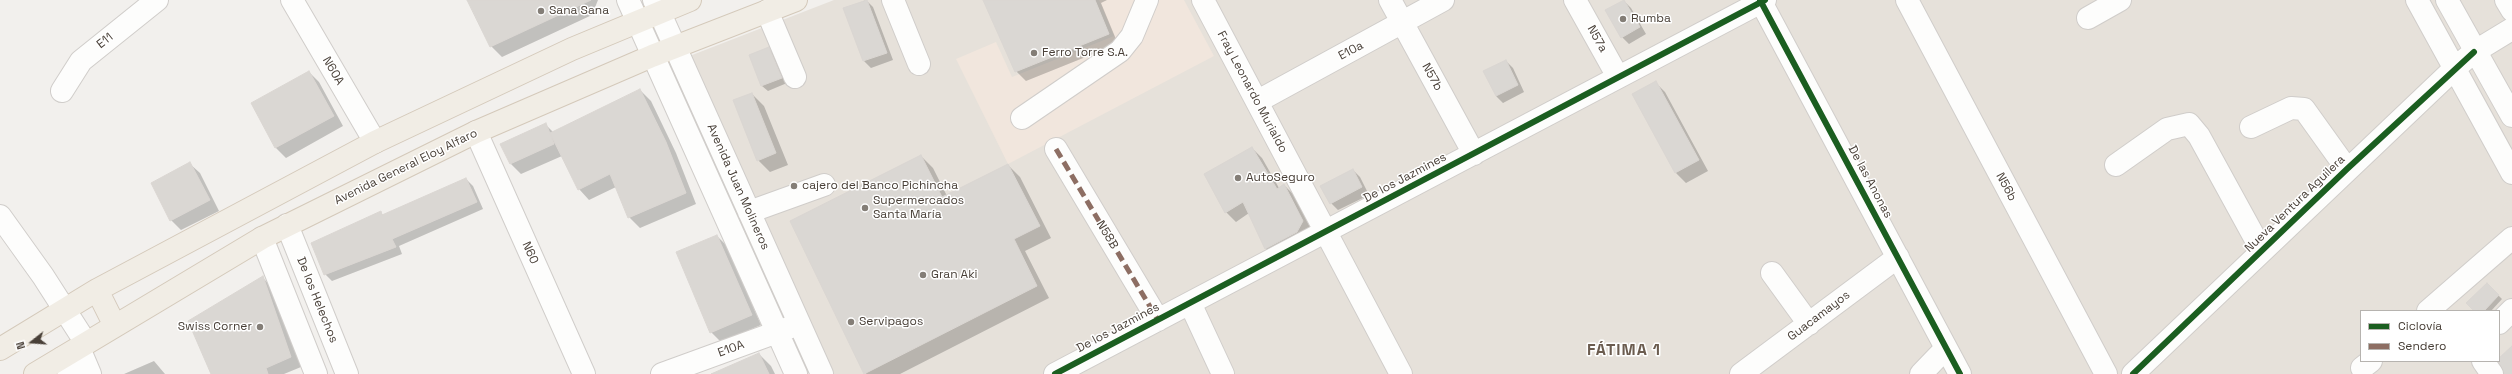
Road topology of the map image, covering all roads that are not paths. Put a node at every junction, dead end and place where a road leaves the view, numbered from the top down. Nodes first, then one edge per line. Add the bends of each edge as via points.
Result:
1 (157, 0) edge
2 (292, 0) edge
3 (628, 0) edge
4 (690, 0) edge
5 (796, 0) edge
6 (893, 0) edge
7 (1147, 0) edge
8 (1203, 0) edge
9 (1390, 0) edge
10 (1443, 0) edge
11 (1575, 0) edge
12 (1907, 0) edge
13 (2120, 0) edge
14 (2417, 0) edge
15 (2446, 0) edge
16 (2506, 0) edge
17 (1762, 1) edge
18 (657, 6) edge
19 (2512, 10) edge
20 (767, 12) junction
21 (2088, 18) dead end
22 (638, 21) junction
23 (1402, 23) junction
24 (2512, 29) edge
25 (677, 47) junction
26 (2474, 52) junction
27 (652, 56) junction
28 (919, 64) dead end
29 (2455, 68) junction
30 (795, 77) dead end
31 (1618, 77) junction
32 (62, 91) dead end
33 (1258, 101) junction
34 (2512, 116) edge
35 (1022, 118) dead end
36 (2252, 127) dead end
37 (476, 132) junction
38 (375, 142) junction
39 (1056, 149) dead end
40 (1474, 154) junction
41 (2116, 165) dead end
42 (2347, 169) junction
43 (2512, 173) edge
44 (824, 185) dead end
45 (749, 212) junction
46 (0, 216) edge
47 (287, 225) junction
48 (1325, 232) junction
49 (262, 238) junction
50 (2512, 238) edge
51 (2262, 251) junction
52 (1898, 257) junction
53 (1772, 273) dead end
54 (96, 290) junction
55 (1190, 303) junction
56 (65, 309) junction
57 (2429, 310) edge
58 (2512, 310) edge
59 (1158, 320) junction
60 (2500, 322) edge
61 (800, 324) junction
62 (1809, 324) junction
63 (115, 326) junction
64 (777, 332) junction
65 (1946, 348) junction
66 (0, 349) edge
67 (74, 356) edge
68 (2483, 362) edge
69 (35, 374) edge
70 (90, 374) edge
71 (316, 374) edge
72 (347, 374) edge
73 (584, 374) edge
74 (662, 374) edge
75 (796, 374) edge
76 (822, 374) edge
77 (1055, 374) edge
78 (1223, 374) edge
79 (1401, 374) edge
80 (1741, 374) edge
81 (1921, 374) edge
82 (1960, 374) edge
83 (2106, 374) edge
84 (2133, 374) edge
85 (2492, 374) edge

1 - 32 street, E11 via 81,61
2 - 38 street, N60A
3 - 22 street, Avenida Juan Molineros
4 - 18 main road
5 - 20 main road, Avenida General Eloy Alfaro
6 - 28 street
7 - 35 street via 1132,36 1123,48
8 - 33 street, Fray Leonardo Murialdo
9 - 23 street, N57b
10 - 23 street, E10a
11 - 31 street, N57a
12 - 83 street, N56b
13 - 21 street
14 - 29 street
15 - 26 street
16 - 19 street
17 - 31 street, De los Jazmines
17 - 52 street, De las Anonas
18 - 22 main road
18 - 25 street, Avenida Juan Molineros
20 - 25 main road, Avenida General Eloy Alfaro
20 - 30 street
22 - 27 street, Avenida Juan Molineros
22 - 38 main road via 572,49
23 - 33 street, E10a
23 - 40 street, N57b
24 - 26 street, Nueva Ventura Aguilera
25 - 27 main road, Avenida General Eloy Alfaro
25 - 45 street, Avenida Juan Molineros
26 - 29 street, Nueva Ventura Aguilera
26 - 34 street
27 - 37 main road, Avenida General Eloy Alfaro
27 - 64 street, Avenida Juan Molineros
29 - 42 street, Nueva Ventura Aguilera
29 - 43 street
31 - 40 street, De los Jazmines
33 - 48 street, Fray Leonardo Murialdo
36 - 42 street via 2291,108 2304,109
37 - 47 main road, Avenida General Eloy Alfaro
37 - 73 street, N60
38 - 54 main road
39 - 59 street, N58B
40 - 48 street, De los Jazmines
41 - 51 street via 2167,129 2189,124 2199,136
42 - 51 street, Nueva Ventura Aguilera
44 - 45 street
45 - 61 street, Avenida Juan Molineros
46 - 56 street
47 - 49 main road, Avenida General Eloy Alfaro
47 - 72 street, De los Helechos
48 - 55 street, De los Jazmines
48 - 79 street, Fray Leonardo Murialdo
49 - 63 main road, Avenida General Eloy Alfaro
49 - 71 street
50 - 57 street
51 - 84 street, Nueva Ventura Aguilera
52 - 62 street, Guacamayos
52 - 65 street, De las Anonas
53 - 62 street
54 - 56 main road
54 - 63 main road
55 - 59 street, De los Jazmines
55 - 78 street
56 - 66 main road
56 - 67 street
58 - 60 street
59 - 77 street, De los Jazmines
61 - 64 street, E10A
61 - 76 street, Avenida Juan Molineros
62 - 80 street, Guacamayos
63 - 67 main road, Avenida General Eloy Alfaro
64 - 74 street, E10A
64 - 75 street, Avenida Juan Molineros
65 - 81 street
65 - 82 street, De las Anonas
67 - 69 main road, Avenida General Eloy Alfaro
67 - 70 street
68 - 85 street

